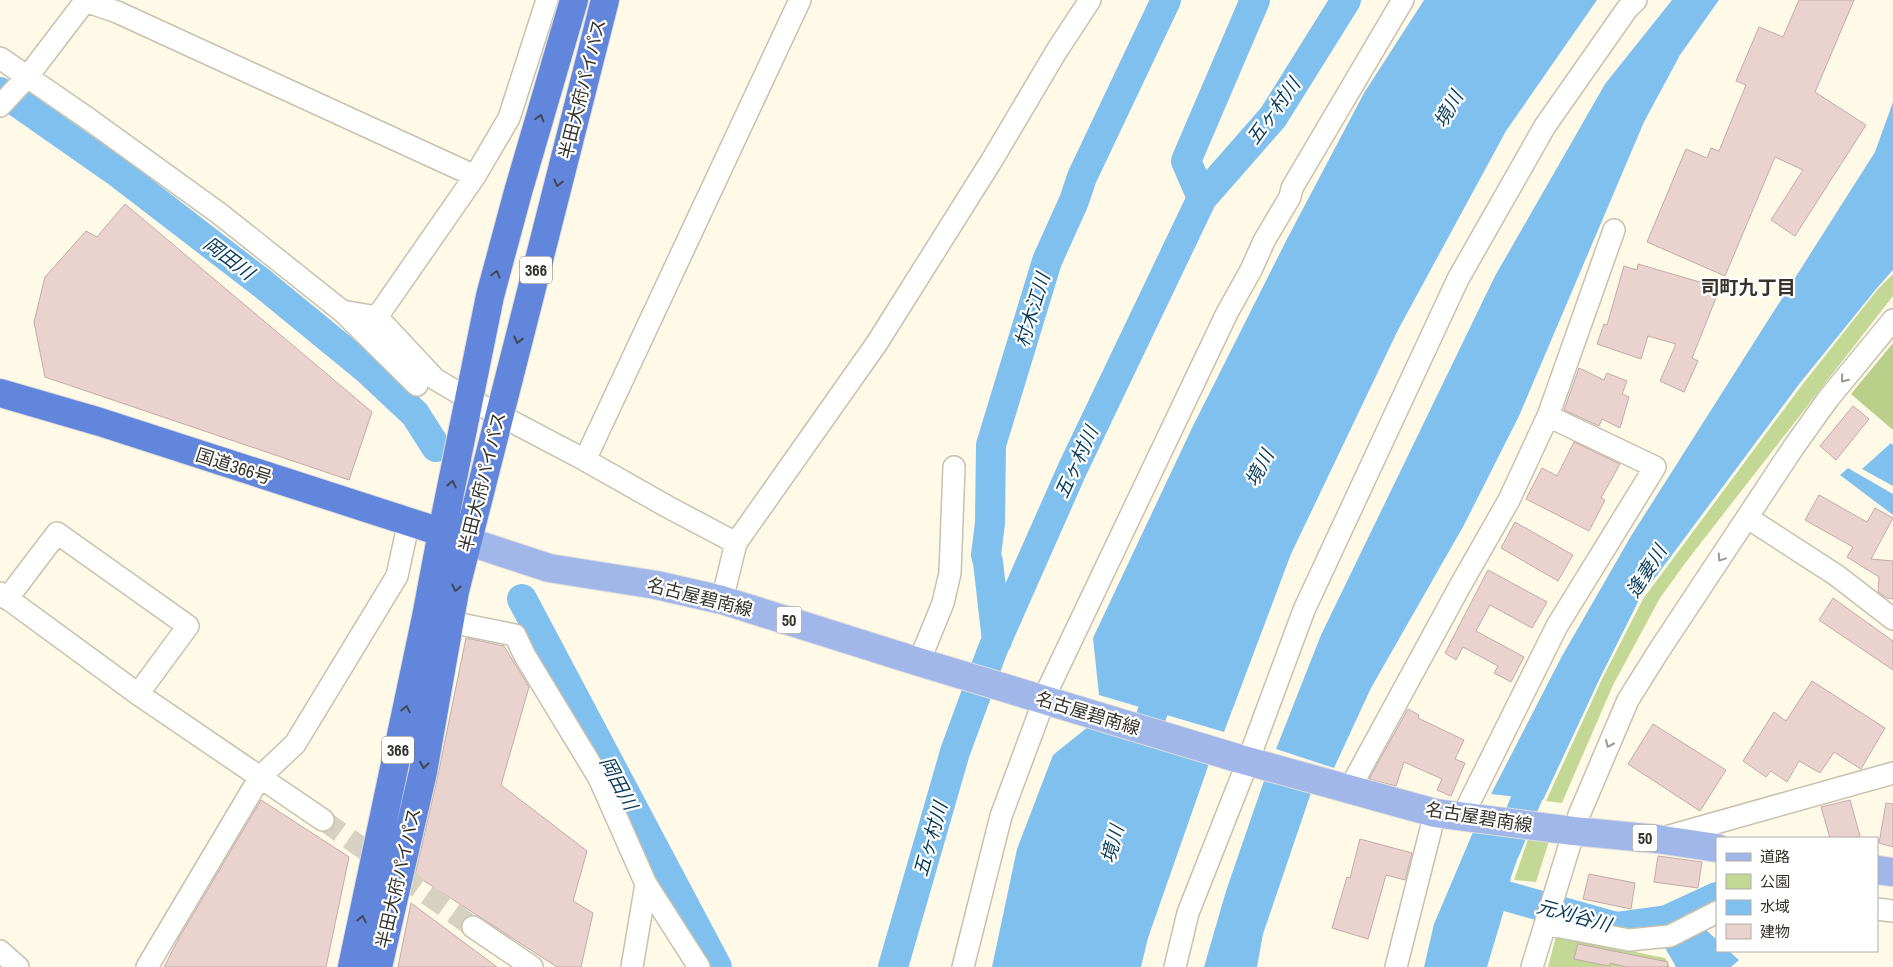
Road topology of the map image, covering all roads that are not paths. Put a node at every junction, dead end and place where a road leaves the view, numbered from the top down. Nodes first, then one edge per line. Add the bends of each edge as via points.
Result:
1 (85, 0) edge
2 (547, 0) edge
3 (574, 0) edge
4 (605, 0) edge
5 (800, 0) edge
6 (1090, 0) edge
7 (1403, 0) edge
8 (1636, 0) edge
9 (0, 58) edge
10 (28, 76) junction
11 (1, 105) edge
12 (476, 176) junction
13 (1614, 230) dead end
14 (342, 310) junction
15 (377, 318) junction
16 (1893, 320) edge
17 (417, 385) dead end
18 (0, 393) edge
19 (469, 399) junction
20 (499, 415) junction
21 (1548, 416) junction
22 (585, 460) junction
23 (954, 467) dead end
24 (1748, 518) junction
25 (408, 522) junction
26 (442, 532) junction
27 (467, 541) junction
28 (736, 543) junction
29 (4, 596) edge
30 (722, 600) junction
31 (438, 619) junction
32 (1893, 619) edge
33 (919, 662) junction
34 (138, 694) junction
35 (1044, 700) junction
36 (1248, 761) junction
37 (1893, 773) edge
38 (260, 777) junction
39 (1344, 788) junction
40 (1435, 813) junction
41 (1462, 817) junction
42 (323, 820) tunnel mouth
43 (1657, 839) junction
44 (1570, 840) junction
45 (1716, 848) edge
46 (1878, 870) edge
47 (1893, 872) edge
48 (646, 884) junction
49 (1878, 909) edge
50 (1893, 911) edge
51 (1716, 913) edge
52 (1545, 924) junction
53 (472, 927) tunnel mouth
54 (0, 951) edge
55 (18, 967) edge
56 (147, 967) edge
57 (352, 967) edge
58 (378, 967) edge
59 (532, 967) edge
60 (632, 967) edge
61 (699, 967) edge
62 (963, 967) edge
63 (1175, 967) edge
64 (1396, 967) edge
65 (1532, 967) edge

1 - 10 street
1 - 12 street
2 - 12 street via 509,118
19 -> 3 highway, 半田大府パイパス / 366 via 490,296
4 -> 20 highway, 半田大府パイパス / 366
5 - 22 street
6 - 28 street via 877,343
7 - 35 street via 1292,188 1227,313
8 - 36 street via 1545,126 1458,280 1304,610
9 - 10 street
10 - 11 street
10 - 14 street via 220,214
12 - 15 street
13 - 21 street
14 - 15 street
14 - 17 street
15 - 19 street via 435,379
16 -> 24 street via 1828,399
18 - 25 highway, 国道366号
19 - 20 street
26 -> 19 highway, 半田大府パイパス / 366
20 - 22 street
20 - 27 highway, 半田大府パイパス / 366
21 - 39 street via 1509,500
21 - 41 street via 1654,467 1557,626
22 - 28 street
23 - 33 street via 950,573 943,603
24 - 32 street via 1836,575
24 -> 44 street via 1628,700
25 - 26 highway, 国道366号
25 - 38 street via 397,576 295,744
26 - 27 highway, 国道366号
26 - 31 highway, 半田大府パイパス / 366
27 - 30 main road, 名古屋碧南線 / 50 via 549,568 656,585
27 -> 31 highway, 半田大府パイパス / 366 via 455,591
28 - 30 street
29 - 34 street
29 - 34 street via 56,533 188,626
30 - 33 main road, 名古屋碧南線 / 50
31 - 48 street via 515,635 599,778
57 -> 31 highway, 半田大府パイパス / 366
31 -> 58 highway, 半田大府パイパス / 366 via 423,772
33 - 35 main road, 名古屋碧南線 / 50
34 - 38 street
35 - 36 main road, 名古屋碧南線 / 50
35 - 62 street via 1001,816
36 - 39 main road, 名古屋碧南線 / 50
36 - 63 street via 1188,913
37 - 43 street
38 - 42 street
38 - 56 street
39 - 40 main road, 名古屋碧南線 / 50
40 - 41 main road, 名古屋碧南線 / 50
40 - 64 street
41 - 44 main road, 名古屋碧南線 / 50
43 - 44 main road, 名古屋碧南線 / 50
43 - 45 main road, 名古屋碧南線 / 50
44 - 52 street
46 - 47 main road
48 - 60 street
48 - 61 street
49 - 50 street
51 - 52 street via 1670,936 1629,940
52 - 65 street
53 - 59 street
54 - 55 street

